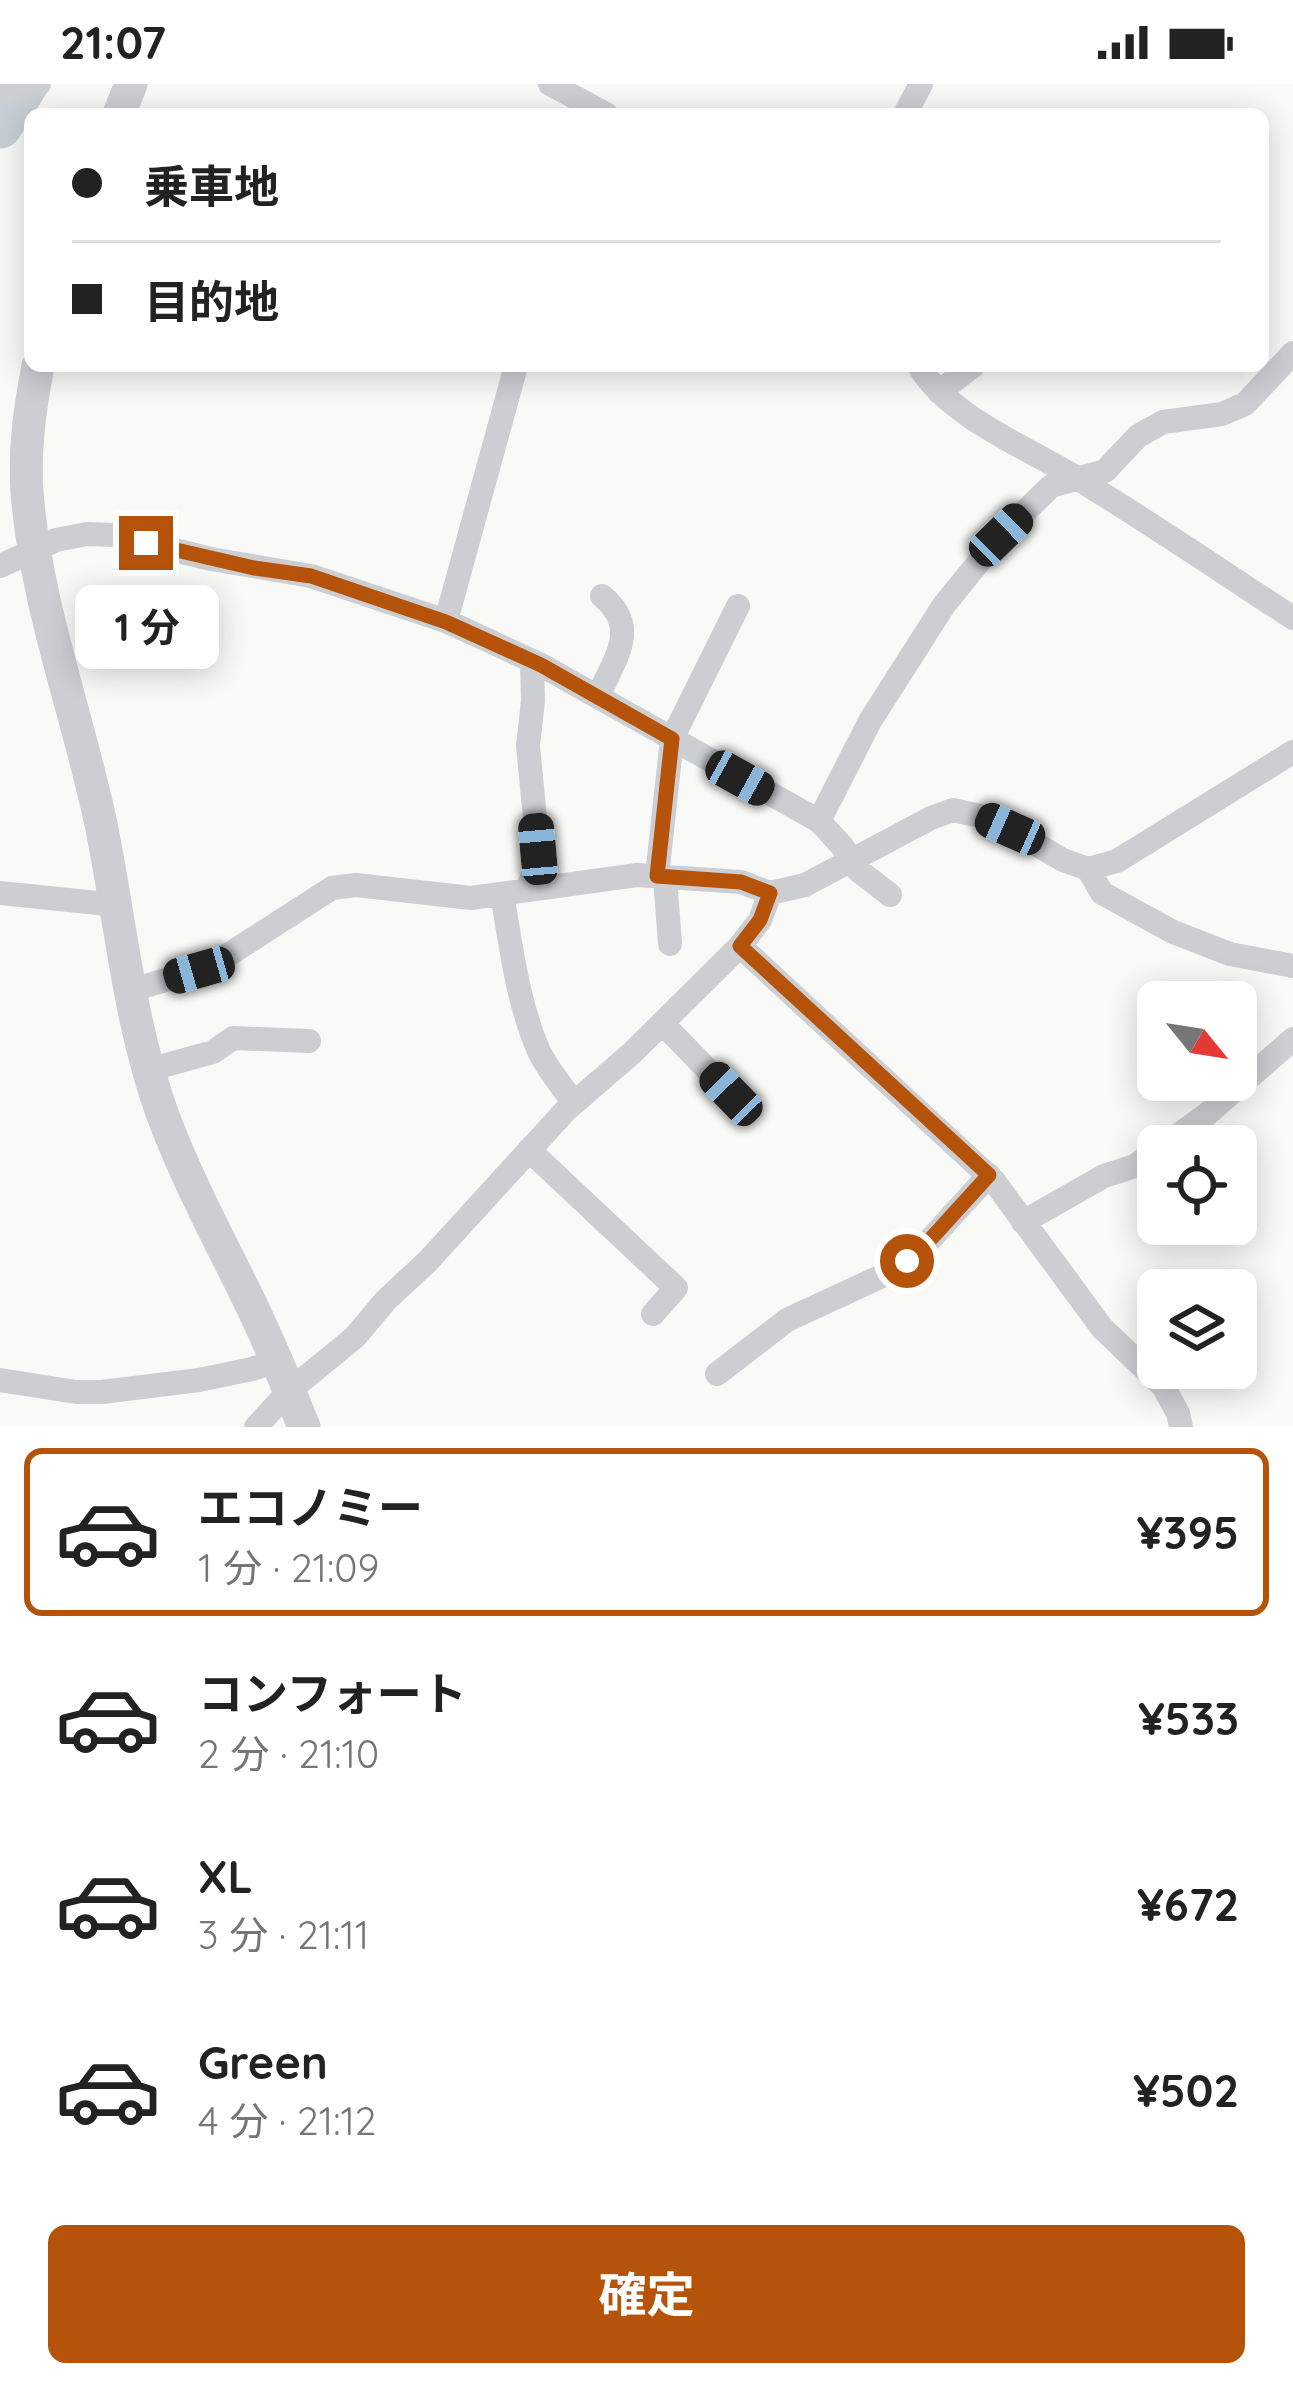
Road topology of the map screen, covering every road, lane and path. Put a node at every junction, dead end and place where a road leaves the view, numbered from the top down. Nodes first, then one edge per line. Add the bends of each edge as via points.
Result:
1 (39, 84) edge
2 (550, 84) edge
3 (0, 86) edge
4 (595, 108) edge
5 (1293, 353) edge
6 (37, 372) edge
7 (514, 372) edge
8 (922, 372) edge
9 (965, 372) edge
10 (939, 392) junction
11 (1076, 478) junction
12 (35, 551) junction
13 (0, 566) edge
14 (602, 596) dead end
15 (738, 606) dead end
16 (1293, 618) edge
17 (446, 622) junction
18 (532, 661) junction
19 (598, 698) junction
20 (672, 739) junction
21 (1293, 752) edge
22 (819, 821) junction
23 (851, 860) junction
24 (1088, 869) junction
25 (661, 877) junction
26 (515, 891) junction
27 (0, 893) edge
28 (770, 893) junction
29 (890, 896) dead end
30 (117, 905) junction
31 (670, 944) dead end
32 (740, 946) junction
33 (1293, 966) edge
34 (132, 990) junction
35 (662, 1022) junction
36 (1293, 1039) edge
37 (309, 1041) dead end
38 (148, 1070) junction
39 (731, 1094) dead end
40 (574, 1103) junction
41 (1192, 1125) edge
42 (529, 1150) junction
43 (1137, 1165) edge
44 (989, 1175) junction
45 (1023, 1222) junction
46 (652, 1314) dead end
47 (717, 1374) dead end
48 (283, 1376) junction
49 (0, 1380) edge
50 (256, 1427) edge
51 (304, 1427) edge
52 (1181, 1427) edge

1 - 3 street via 11,93
2 - 4 street
5 - 11 street via 1245,404 1163,422 1105,471
6 - 12 street via 26,490
7 - 17 street
8 - 10 street
9 - 10 street
10 - 11 street
11 - 16 street
11 - 22 street via 1051,486 944,605
12 - 13 street
12 - 17 street via 56,539 114,535 311,576
12 - 30 street
14 - 19 street via 624,627
15 - 20 street
17 - 18 street
18 - 19 street
18 - 26 street via 528,746 538,849 536,868
19 - 20 street
20 - 22 street
20 - 25 street
21 - 24 street via 1117,861
22 - 23 street
23 - 24 street via 953,810
23 - 28 street
23 - 29 street
24 - 33 street via 1102,893 1174,932
25 - 26 street
25 - 28 street via 741,882
25 - 31 street
26 - 34 street via 471,898 332,888 199,970
26 - 40 street via 524,1008 539,1052
27 - 30 street
28 - 32 street
30 - 34 street
32 - 35 street
32 - 44 street
34 - 38 street
35 - 39 street
35 - 40 street
36 - 41 street
37 - 38 street via 232,1038 213,1052
38 - 48 street via 185,1169
40 - 42 street
42 - 46 street via 676,1288
42 - 48 street via 355,1337
43 - 45 street
44 - 45 street
44 - 47 street via 907,1261 787,1320
45 - 52 street via 1102,1328 1163,1385
48 - 49 street via 252,1369 102,1392
48 - 50 street
48 - 51 street

